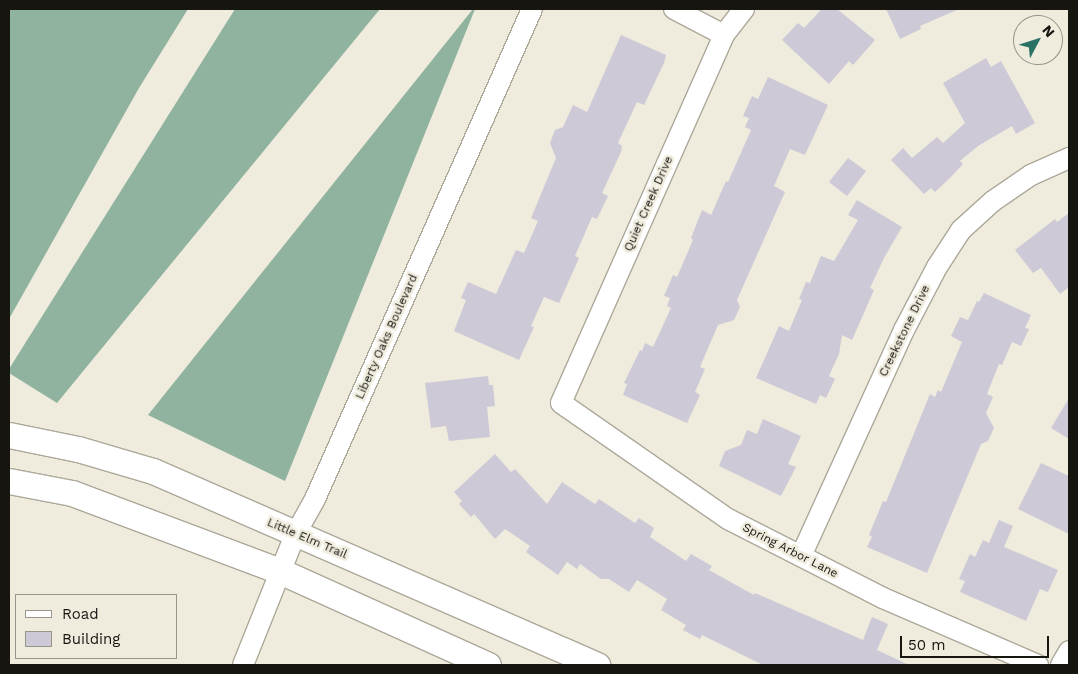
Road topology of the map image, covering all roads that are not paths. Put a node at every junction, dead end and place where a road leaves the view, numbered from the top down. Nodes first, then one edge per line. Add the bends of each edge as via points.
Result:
1 (532, 9) edge
2 (674, 9) edge
3 (744, 9) edge
4 (724, 36) junction
5 (1069, 158) edge
6 (561, 403) joint
7 (9, 435) edge
8 (9, 481) edge
9 (295, 535) junction
10 (801, 556) junction
11 (282, 572) junction
12 (1069, 651) edge
13 (243, 665) edge
14 (488, 665) edge
15 (598, 665) edge
16 (1038, 665) edge
17 (1061, 665) edge

1 - 9 street, Liberty Oaks Boulevard via 315,499
2 - 4 street
3 - 4 street, Quiet Creek Drive
4 - 6 street, Quiet Creek Drive
5 - 10 street, Creekstone Drive via 1031,175 992,201 961,230 936,267
6 - 10 street, Spring Arbor Lane via 728,519
7 - 9 street, Little Elm Trail via 78,449 153,471
8 - 11 street via 72,493
9 - 11 street, Liberty Oaks Boulevard
9 - 15 street, Little Elm Trail
10 - 16 street, Spring Arbor Lane via 884,598
11 - 13 street, Liberty Oaks Boulevard
11 - 14 street
12 - 17 street

